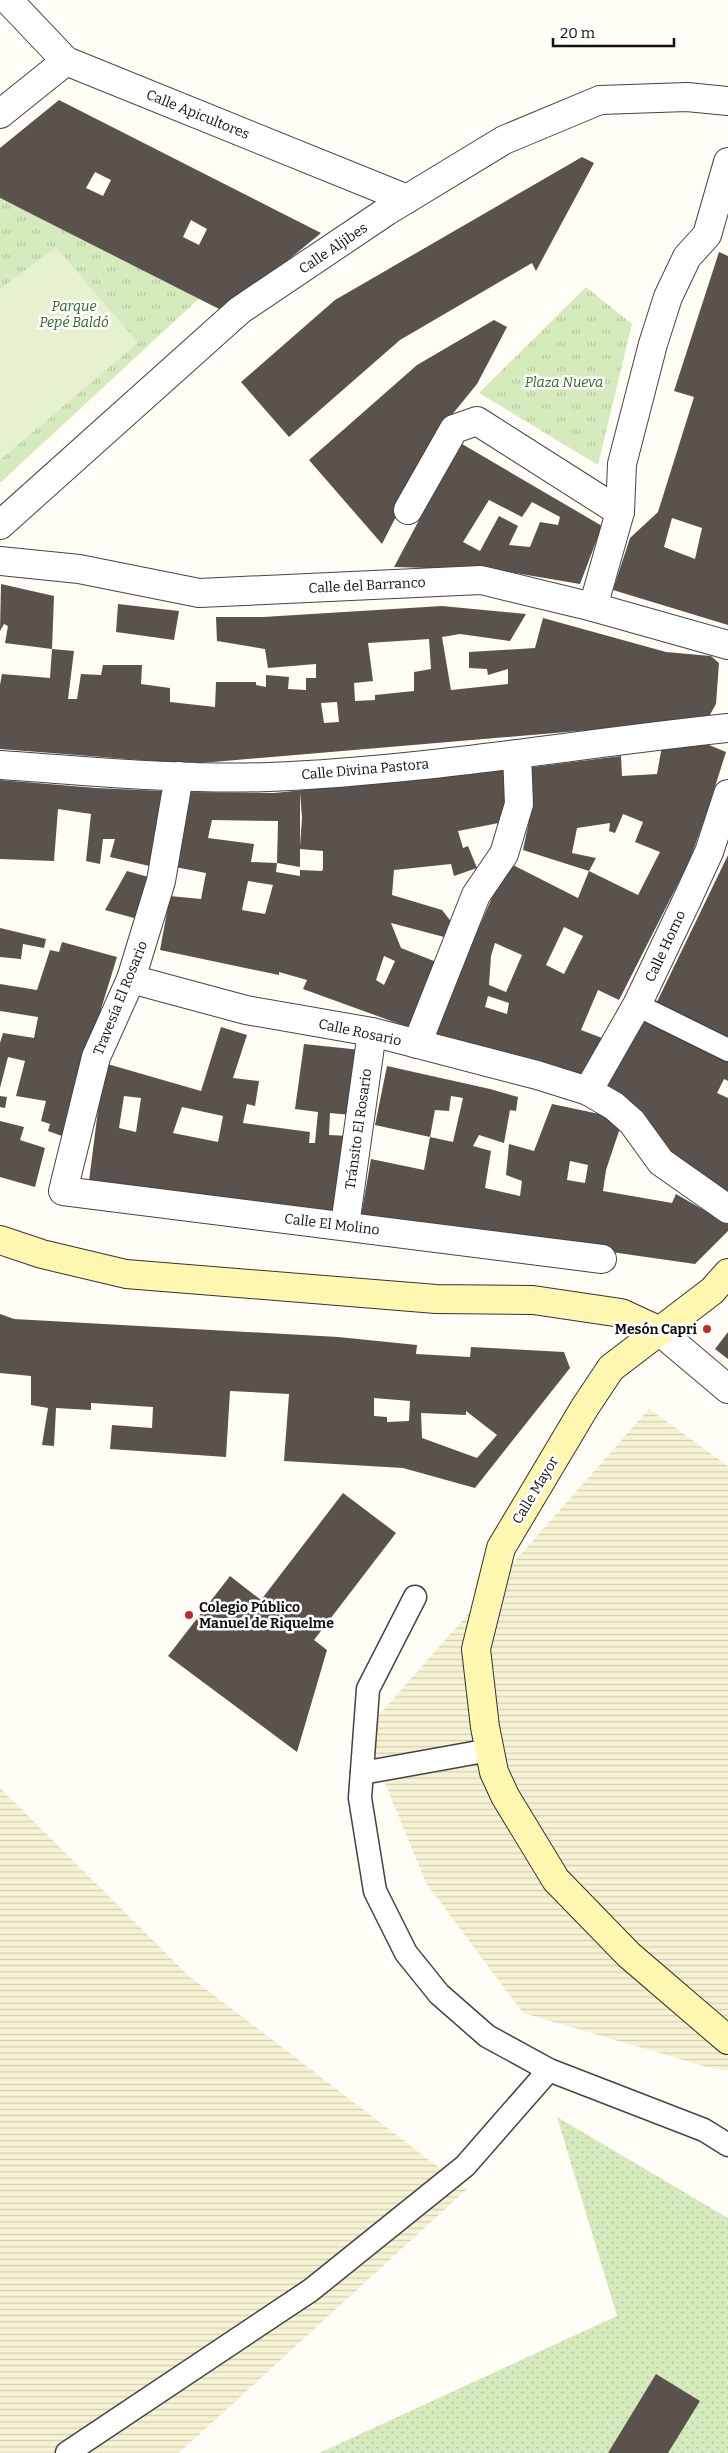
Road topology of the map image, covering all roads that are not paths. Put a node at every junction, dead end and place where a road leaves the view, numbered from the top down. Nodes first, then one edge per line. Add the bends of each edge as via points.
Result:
1 (8, 0) edge
2 (66, 61) junction
3 (728, 101) edge
4 (0, 114) edge
5 (728, 162) edge
6 (407, 200) junction
7 (718, 239) edge
8 (408, 510) dead end
9 (620, 512) junction
10 (0, 526) edge
11 (0, 561) edge
12 (593, 607) junction
13 (728, 645) edge
14 (728, 728) edge
15 (517, 754) junction
16 (0, 765) edge
17 (179, 776) junction
18 (728, 794) edge
19 (131, 979) junction
20 (637, 1005) junction
21 (372, 1032) junction
22 (417, 1044) junction
23 (728, 1050) edge
24 (588, 1091) junction
25 (63, 1191) joint
26 (728, 1209) edge
27 (345, 1225) junction
28 (0, 1240) edge
29 (602, 1259) dead end
30 (728, 1273) edge
31 (658, 1330) junction
32 (728, 1389) edge
33 (414, 1597) dead end
34 (492, 1761) junction
35 (362, 1773) junction
36 (728, 2040) edge
37 (549, 2070) junction
38 (728, 2145) edge
39 (67, 2453) edge

1 - 2 street, Calle Apicultores
2 - 4 street
2 - 6 street, Calle Apicultores
3 - 6 street, Calle Aljibes via 688,97 600,100 504,140
5 - 7 street
6 - 10 street, Calle Aljibes via 240,310
7 - 9 street via 687,257 668,297 622,464
8 - 9 street via 454,429 477,421
9 - 12 street
11 - 12 street, Calle del Barranco via 79,569 199,593 481,580
12 - 13 street, Calle del Barranco
14 - 15 street, Calle Divina Pastora
15 - 17 street, Calle Divina Pastora via 268,777
15 - 22 street via 519,804 504,854 476,895
16 - 17 street, Calle Divina Pastora
17 - 19 street, Travesía El Rosario via 162,881
18 - 20 street, Calle Horno via 709,852
19 - 21 street, Calle Rosario via 246,1010
19 - 25 street, Travesía El Rosario via 96,1057
20 - 23 lane
20 - 24 street, Calle Horno
21 - 22 street, Calle Rosario
21 - 27 street, Tránsito El Rosario
22 - 24 street, Calle Rosario
24 - 26 street, Calle Rosario via 614,1106 632,1122 661,1162
25 - 27 street, Calle El Molino
27 - 29 street, Calle El Molino
28 - 31 main road via 42,1254 126,1274 436,1300 533,1300 622,1312
30 - 31 main road, Calle Mayor via 712,1291
31 - 32 street
31 - 34 main road, Calle Mayor via 611,1368 584,1407 501,1548 476,1649
33 - 35 lane via 368,1689
34 - 35 lane
34 - 36 main road, Calle Mayor via 505,1796 556,1880 629,1955
35 - 37 lane via 360,1798 375,1891 406,1953 439,1994 487,2036
37 - 38 lane via 704,2130
37 - 39 lane via 465,2166 311,2290

